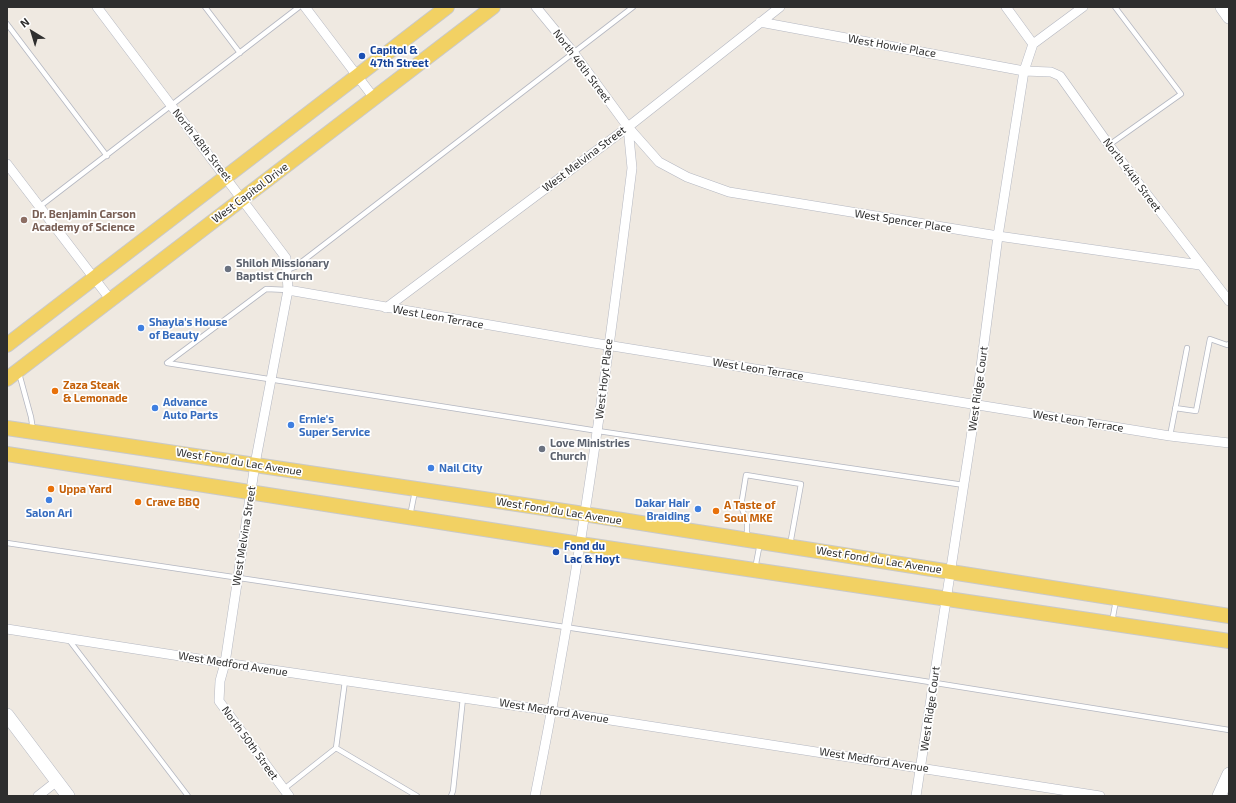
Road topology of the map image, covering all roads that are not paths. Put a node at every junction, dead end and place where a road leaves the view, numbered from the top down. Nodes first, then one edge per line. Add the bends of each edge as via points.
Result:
1 (97, 7) edge
2 (205, 7) edge
3 (299, 7) edge
4 (305, 7) edge
5 (447, 7) edge
6 (493, 7) edge
7 (536, 7) edge
8 (632, 7) edge
9 (780, 7) edge
10 (1006, 7) edge
11 (1083, 7) edge
12 (1115, 7) edge
13 (1222, 7) edge
14 (1229, 17) edge
15 (760, 22) junction
16 (7, 24) edge
17 (1033, 44) junction
18 (573, 52) junction
19 (240, 53) junction
20 (1024, 71) junction
21 (356, 75) junction
22 (374, 98) junction
23 (172, 107) junction
24 (628, 127) junction
25 (1110, 145) junction
26 (107, 156) junction
27 (7, 164) edge
28 (225, 176) junction
29 (243, 199) junction
30 (40, 207) junction
31 (998, 236) junction
32 (1200, 265) junction
33 (288, 270) junction
34 (93, 277) junction
35 (288, 290) junction
36 (110, 299) junction
37 (1229, 301) edge
38 (386, 308) junction
39 (1229, 344) edge
40 (7, 345) edge
41 (609, 345) junction
42 (1187, 348) dead end
43 (18, 370) junction
44 (7, 379) edge
45 (272, 380) junction
46 (976, 405) junction
47 (1175, 408) junction
48 (8, 427) edge
49 (33, 431) junction
50 (598, 431) junction
51 (1170, 436) junction
52 (1229, 443) edge
53 (7, 454) edge
54 (255, 464) junction
55 (964, 485) junction
56 (416, 489) junction
57 (251, 492) junction
58 (584, 514) junction
59 (409, 517) junction
60 (754, 541) junction
61 (7, 543) edge
62 (580, 544) junction
63 (790, 547) junction
64 (754, 570) junction
65 (950, 571) junction
66 (238, 577) junction
67 (1116, 598) junction
68 (946, 599) junction
69 (1229, 616) edge
70 (1112, 624) junction
71 (566, 627) junction
72 (7, 629) edge
73 (68, 638) junction
74 (1229, 641) edge
75 (225, 663) junction
76 (345, 681) junction
77 (934, 683) junction
78 (463, 698) junction
79 (552, 711) junction
80 (7, 715) edge
81 (1229, 730) edge
82 (336, 748) junction
83 (922, 768) junction
84 (1229, 774) edge
85 (57, 782) junction
86 (286, 792) edge
87 (38, 796) edge
88 (68, 796) edge
89 (188, 796) edge
90 (417, 796) edge
91 (451, 796) edge
92 (537, 796) edge
93 (916, 796) edge
94 (1100, 796) edge
95 (1220, 796) edge

1 - 23 street, North 48th Street
2 - 19 lane
3 - 19 lane
4 - 21 street
5 - 21 main road
6 - 22 main road, West Capitol Drive
7 - 18 street, North 46th Street
8 - 18 lane
9 - 15 street, West Melvina Street
10 - 17 street
11 - 17 street
12 - 25 lane via 1181,94
13 - 14 street
15 - 20 street, West Howie Place
15 - 24 street, West Melvina Street
16 - 26 lane
17 - 20 street, West Ridge Court
18 - 24 street, North 46th Street
18 - 33 lane
19 - 23 lane
20 - 25 street, North 44th Street via 1051,72 1060,76
20 - 31 street, West Ridge Court
21 - 22 street
21 - 28 main road
22 - 29 main road, West Capitol Drive
23 - 26 lane
23 - 28 street, North 48th Street
24 - 31 street, West Spencer Place via 659,162 687,177 729,192
24 - 38 street, West Melvina Street
24 - 41 street, West Hoyt Place via 632,168
25 - 32 street, North 44th Street
26 - 30 lane
27 - 30 street
28 - 29 street, North 48th Street
28 - 34 main road
29 - 33 street, North 48th Street via 286,258
29 - 36 main road, West Capitol Drive
30 - 34 street
31 - 32 street, West Spencer Place
31 - 46 street, West Ridge Court
32 - 37 street, North 44th Street
33 - 35 street, North 48th Street
34 - 36 street
34 - 40 main road
35 - 38 street, West Leon Terrace
35 - 45 street, West Melvina Street
35 - 45 lane via 266,289 167,363
36 - 43 main road, West Capitol Drive
38 - 41 street, West Leon Terrace
39 - 47 lane via 1210,339 1196,411
41 - 46 street, West Leon Terrace
41 - 50 street, West Hoyt Place
42 - 47 lane
43 - 44 main road, West Capitol Drive
43 - 49 lane
45 - 50 lane
45 - 54 street, West Melvina Street
46 - 51 street, West Leon Terrace
46 - 55 street, West Ridge Court
47 - 51 lane
48 - 49 main road, West Fond du Lac Avenue
49 - 54 main road, West Fond du Lac Avenue
50 - 55 lane
50 - 58 street, West Hoyt Place
51 - 52 street, West Leon Terrace
53 - 57 main road
54 - 56 main road, West Fond du Lac Avenue
54 - 57 street, West Melvina Street
55 - 65 street, West Ridge Court
56 - 58 main road, West Fond du Lac Avenue
56 - 59 lane
57 - 59 main road
57 - 66 street, West Melvina Street
58 - 60 main road, West Fond du Lac Avenue
58 - 62 street, West Hoyt Place
59 - 62 main road
60 - 63 main road, West Fond du Lac Avenue
60 - 63 lane via 742,506 746,475 801,484
60 - 64 lane
61 - 66 lane
62 - 64 main road
62 - 71 street, West Hoyt Place
63 - 65 main road, West Fond du Lac Avenue
64 - 68 main road
65 - 67 main road, West Fond du Lac Avenue
65 - 68 street, West Ridge Court
66 - 71 lane
66 - 75 street, West Melvina Street
67 - 69 main road, West Fond du Lac Avenue
67 - 70 lane
68 - 70 main road
68 - 77 street, West Ridge Court
70 - 74 main road
71 - 77 lane
71 - 79 street, West Hoyt Place
72 - 73 street, West Medford Avenue
73 - 75 street, West Medford Avenue
73 - 89 lane
75 - 76 street, West Medford Avenue
75 - 86 street, North 50th Street via 220,681 219,701
76 - 78 street, West Medford Avenue
76 - 82 lane
77 - 81 lane
77 - 83 street, West Ridge Court
78 - 79 street, West Medford Avenue
78 - 91 lane
79 - 83 street, West Medford Avenue
79 - 92 street, West Hoyt Place
80 - 85 street
82 - 86 lane
82 - 90 lane
83 - 93 street, West Ridge Court
83 - 94 street, West Medford Avenue
84 - 95 street
85 - 87 street
85 - 88 street

